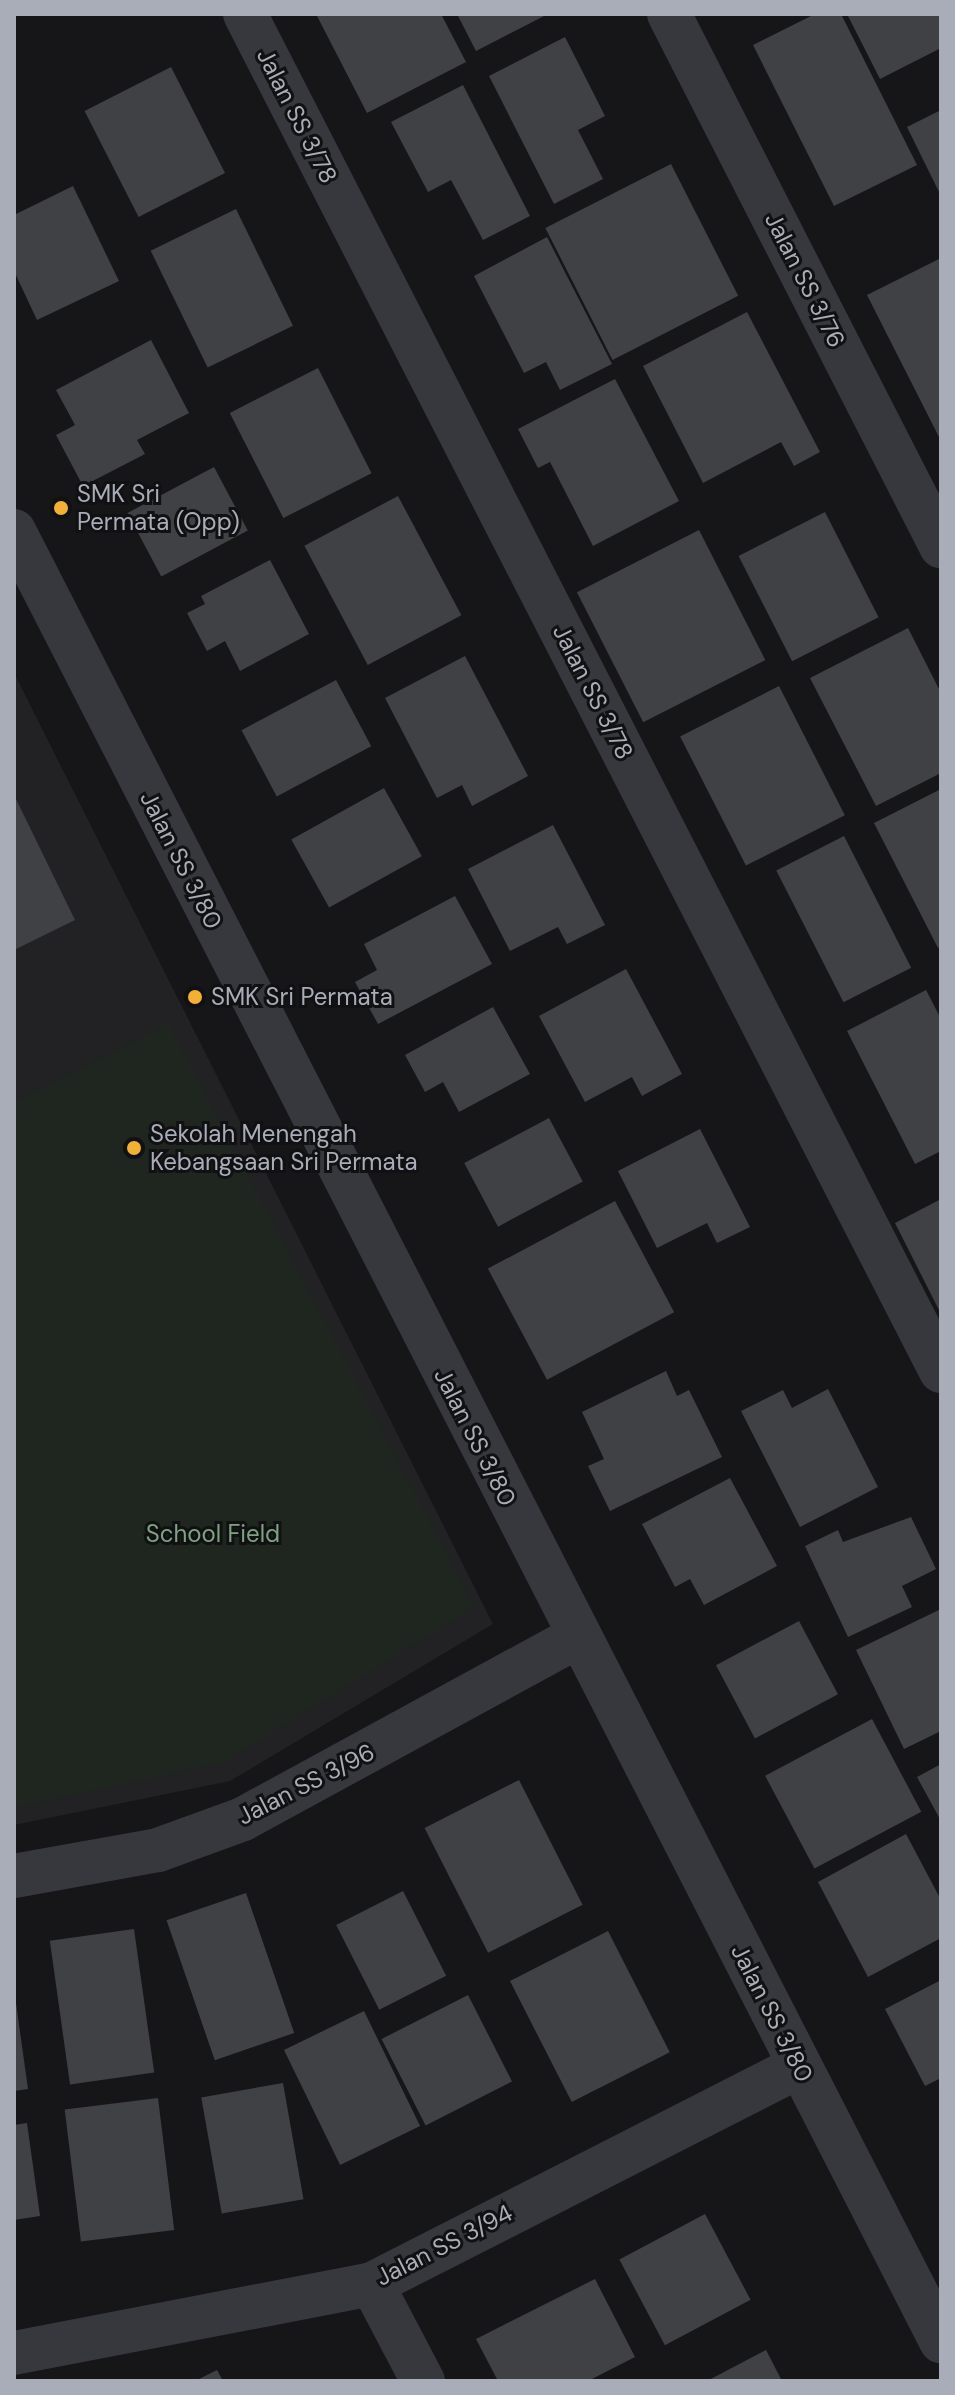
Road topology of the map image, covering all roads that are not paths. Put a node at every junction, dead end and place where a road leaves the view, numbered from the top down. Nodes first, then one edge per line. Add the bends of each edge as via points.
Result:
1 (245, 14) edge
2 (669, 14) edge
3 (14, 531) edge
4 (941, 546) edge
5 (934, 1357) edge
6 (577, 1637) junction
7 (14, 1876) edge
8 (800, 2066) junction
9 (372, 2284) junction
10 (941, 2341) edge
11 (14, 2353) edge
12 (423, 2381) edge

1 - 5 street, Jalan SS 3/78
2 - 4 street, Jalan SS 3/76
3 - 6 street, Jalan SS 3/80
6 - 7 street, Jalan SS 3/96 via 243,1819 158,1850
6 - 8 street, Jalan SS 3/80
8 - 9 street, Jalan SS 3/94
8 - 10 street, Jalan SS 3/80
9 - 11 street, Jalan SS 3/94
9 - 12 street

